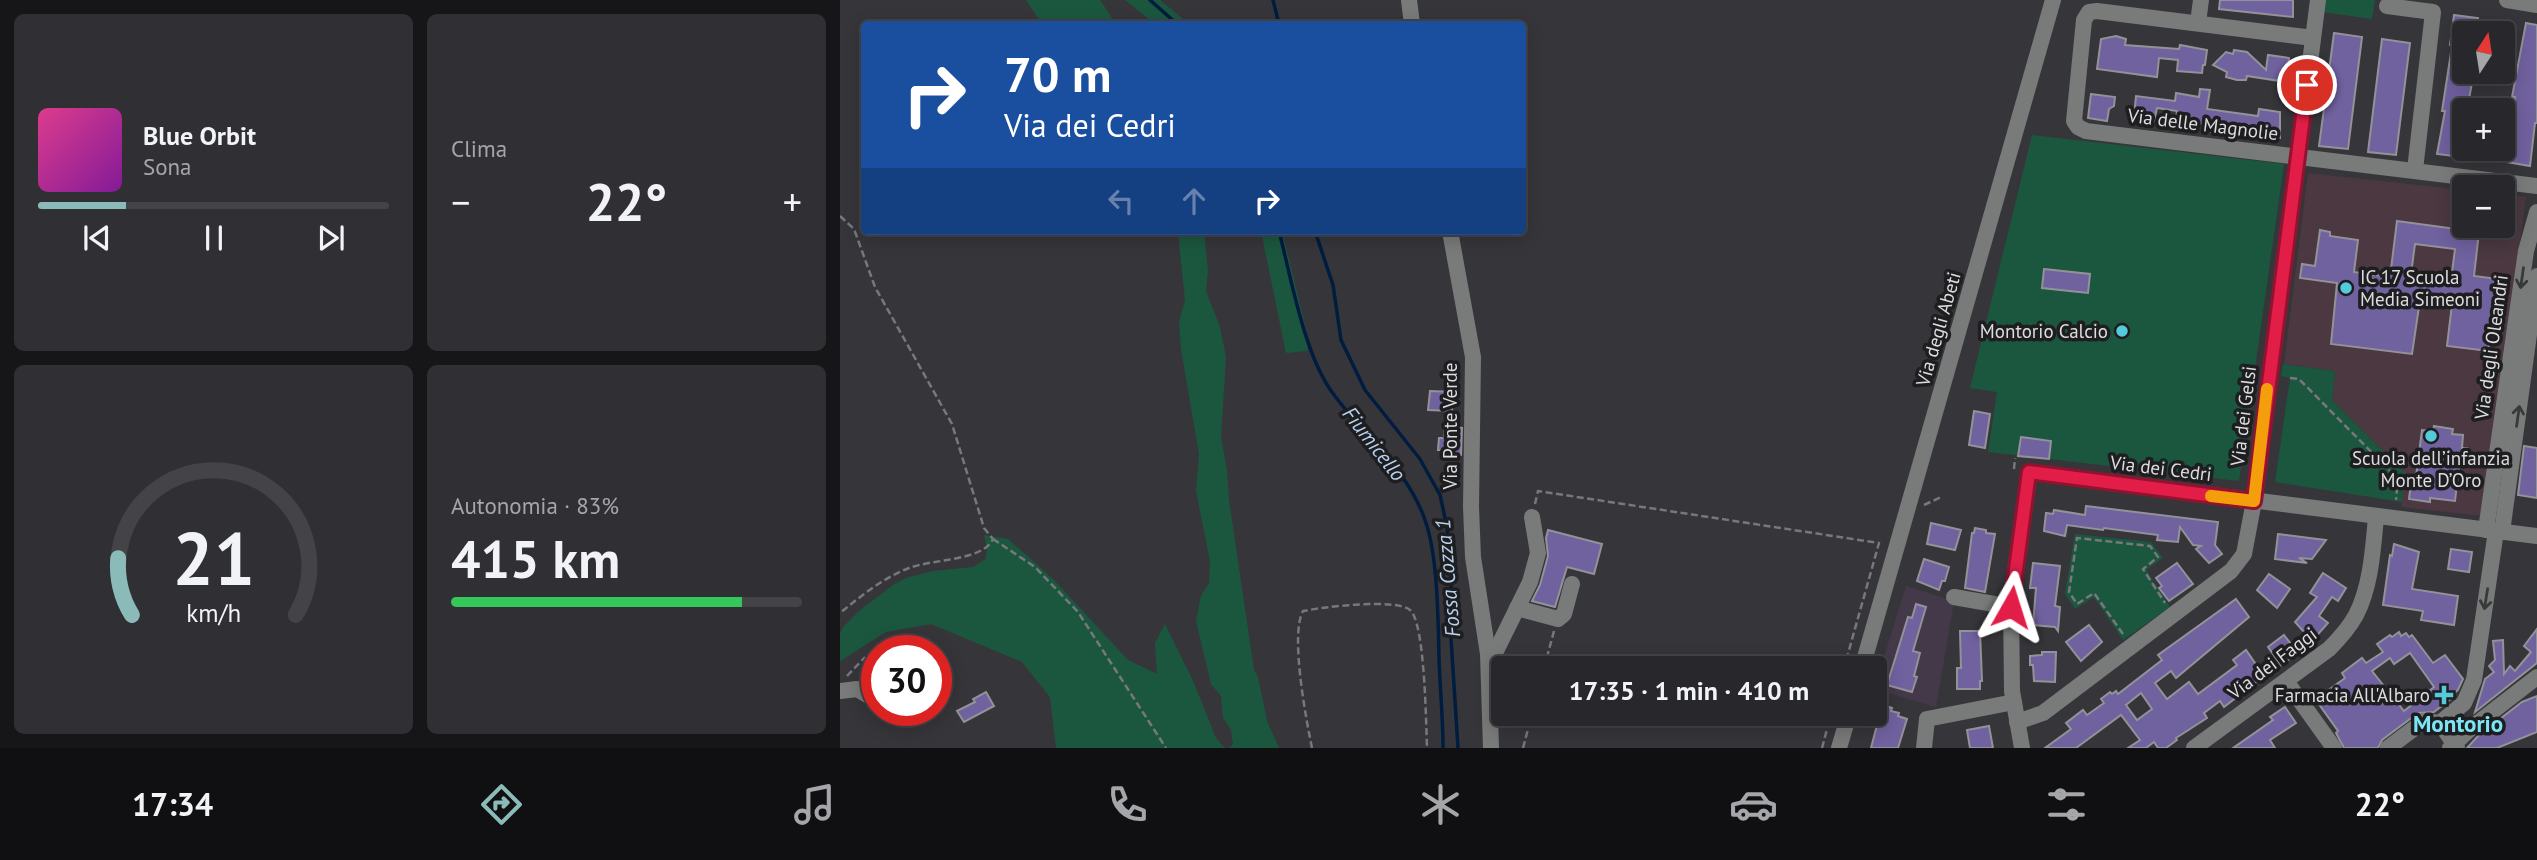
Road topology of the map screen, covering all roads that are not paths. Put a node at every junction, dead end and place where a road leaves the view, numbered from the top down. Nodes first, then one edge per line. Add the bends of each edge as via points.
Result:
1 (1409, 0) edge
2 (2053, 0) edge
3 (2202, 0) edge
4 (2318, 0) edge
5 (2507, 0) edge
6 (2537, 5) edge
7 (2387, 6) dead end
8 (1412, 21) edge
9 (2198, 23) junction
10 (2313, 38) junction
11 (2298, 156) junction
12 (2414, 170) junction
13 (2537, 186) edge
14 (2537, 212) edge
15 (1451, 235) edge
16 (2537, 276) edge
17 (2525, 355) edge
18 (2254, 501) junction
19 (1532, 517) road end
20 (2376, 517) junction
21 (2495, 531) junction
22 (2537, 536) edge
23 (1572, 584) dead end
24 (1954, 597) dead end
25 (2011, 607) junction
26 (1517, 608) junction
27 (1488, 654) junction
28 (1865, 656) edge
29 (2537, 677) edge
30 (2286, 681) junction
31 (843, 685) edge
32 (861, 691) edge
33 (2014, 702) junction
34 (2017, 722) junction
35 (2440, 723) junction
36 (1845, 726) edge
37 (2454, 746) edge
38 (1491, 748) edge
39 (1839, 748) edge
40 (1924, 748) edge
41 (2022, 748) edge
42 (2194, 748) edge
43 (2334, 748) edge
44 (2388, 748) edge

1 - 8 street
2 - 28 street, Via degli Abeti
3 - 9 street
4 - 10 street, Via dei Gelsi
5 - 6 street
7 - 12 street via 2433,12
9 - 10 street
9 - 11 street, Via delle Magnolie via 2089,12 2084,20 2074,121 2078,127
10 - 11 street, Via dei Gelsi
11 - 12 street, Via delle Magnolie
11 - 18 street, Via dei Gelsi
12 - 13 street, Via delle Magnolie
14 -> 17 street, Via degli Oleandri via 2526,251
15 - 27 street, Via Ponte Verde via 1472,357 1473,557
16 - 17 street, Via degli Oleandri
17 - 21 street, Via degli Oleandri
18 - 20 street, Via dei Cedri
18 - 25 street, Via dei Cedri via 2029,472
18 - 34 street, Via dei Gelsi via 2244,554 2231,571 2043,713
19 - 26 street via 1538,553
20 - 21 street, Via dei Cedri
20 - 30 street, Via dei Faggi via 2357,614 2329,649
21 - 22 street, Via dei Cedri
21 -> 35 street, Via degli Oleandri via 2474,680 2464,703
23 - 26 street via 1564,614 1558,619
24 - 25 street
25 - 33 street
26 - 27 street via 1494,655
27 - 38 street, Via Ponte Verde
29 - 37 street
30 - 42 street, Via dei Faggi
30 - 43 street
31 - 32 street
33 - 34 street
33 - 40 street via 1927,719
34 - 41 street
35 - 37 street
35 - 44 street via 2424,721
36 - 39 street

